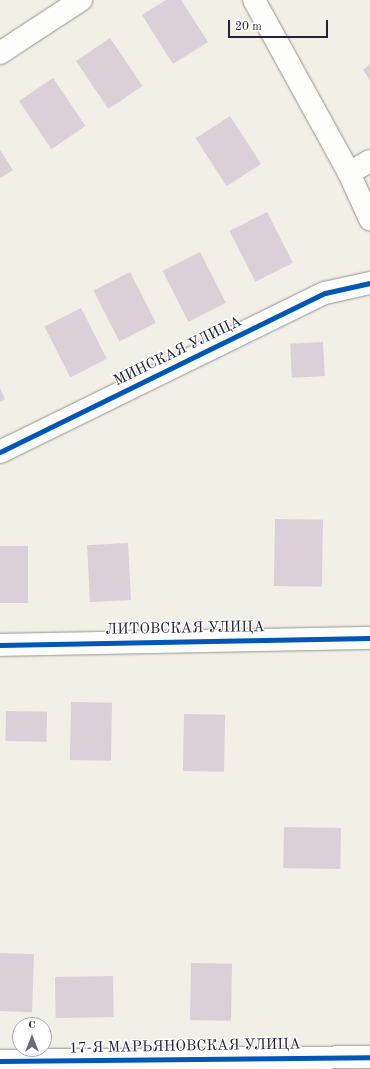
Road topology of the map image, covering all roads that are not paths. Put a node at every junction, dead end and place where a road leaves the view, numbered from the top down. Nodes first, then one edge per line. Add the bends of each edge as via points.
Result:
1 (81, 0) edge
2 (254, 0) edge
3 (0, 53) edge
4 (370, 161) edge
5 (349, 173) junction
6 (370, 219) edge
7 (370, 283) edge
8 (0, 452) edge
9 (370, 638) edge
10 (0, 645) edge
11 (370, 1057) edge
12 (0, 1061) edge

1 - 3 street
2 - 5 street
4 - 5 street
5 - 6 street
7 - 8 street, МИНСКАЯ УЛИЦА via 325,293
9 - 10 street, ЛИТОВСКАЯ УЛИЦА
11 - 12 street, 17-Я МАРЬЯНОВСКАЯ УЛИЦА

